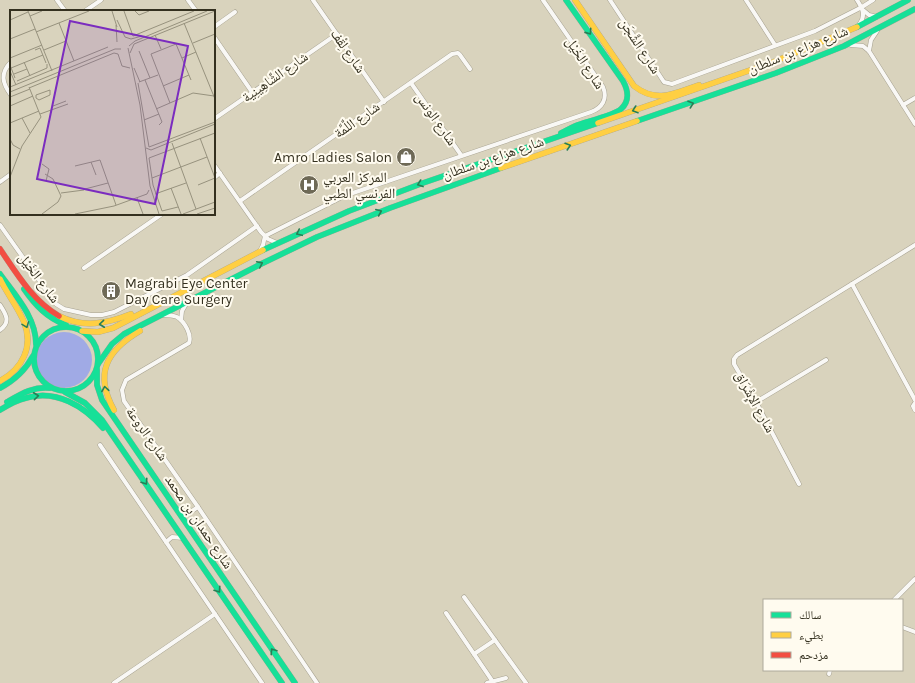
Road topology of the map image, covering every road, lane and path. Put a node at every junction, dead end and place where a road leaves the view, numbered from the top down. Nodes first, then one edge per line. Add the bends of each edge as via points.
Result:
1 (57, 0) edge
2 (101, 0) edge
3 (188, 0) edge
4 (313, 0) edge
5 (543, 0) edge
6 (566, 0) edge
7 (575, 0) edge
8 (610, 0) edge
9 (746, 0) edge
10 (857, 0) edge
11 (873, 0) edge
12 (908, 0) edge
13 (862, 8) junction
14 (915, 9) edge
15 (64, 10) edge
16 (86, 10) edge
17 (195, 10) edge
18 (235, 12) dead end
19 (877, 17) junction
20 (215, 26) edge
21 (857, 26) junction
22 (882, 27) junction
23 (337, 34) junction
24 (215, 38) edge
25 (775, 45) junction
26 (844, 46) junction
27 (870, 51) junction
28 (10, 63) edge
29 (470, 69) dead end
30 (725, 80) junction
31 (411, 83) junction
32 (252, 92) junction
33 (10, 94) edge
34 (915, 98) edge
35 (384, 102) junction
36 (903, 105) junction
37 (215, 118) edge
38 (915, 124) edge
39 (555, 138) junction
40 (460, 156) junction
41 (215, 166) edge
42 (220, 173) junction
43 (10, 175) edge
44 (215, 177) edge
45 (0, 182) edge
46 (240, 201) junction
47 (161, 215) edge
48 (0, 225) edge
49 (257, 226) junction
50 (265, 236) junction
51 (277, 243) junction
52 (915, 246) edge
53 (0, 249) edge
54 (259, 252) junction
55 (0, 255) edge
56 (84, 268) dead end
57 (0, 274) edge
58 (0, 279) edge
59 (852, 284) junction
60 (192, 299) junction
61 (0, 305) edge
62 (152, 308) junction
63 (159, 317) junction
64 (181, 321) junction
65 (69, 326) junction
66 (0, 330) edge
67 (82, 330) junction
68 (36, 347) junction
69 (34, 354) junction
70 (826, 360) dead end
71 (98, 367) junction
72 (0, 381) edge
73 (0, 388) edge
74 (54, 389) junction
75 (65, 392) junction
76 (756, 402) junction
77 (915, 402) edge
78 (0, 406) edge
79 (0, 410) edge
80 (915, 410) edge
81 (100, 445) dead end
82 (143, 460) junction
83 (134, 466) junction
84 (799, 484) dead end
85 (198, 507) junction
86 (178, 512) junction
87 (190, 512) junction
88 (187, 524) junction
89 (176, 527) junction
90 (172, 537) junction
91 (183, 538) junction
92 (166, 542) junction
93 (915, 579) edge
94 (464, 597) dead end
95 (895, 599) edge
96 (446, 613) dead end
97 (215, 614) junction
98 (903, 626) edge
99 (915, 632) edge
100 (495, 640) junction
101 (474, 654) junction
102 (506, 678) dead end
103 (493, 682) junction
104 (116, 683) edge
105 (262, 683) edge
106 (282, 683) edge
107 (294, 683) edge
108 (317, 683) edge
109 (487, 683) edge
110 (526, 683) edge

1 - 15 street
2 - 16 street
3 - 17 street
4 - 23 street, شارع لِقْف
5 - 40 street, شارع الخَيْل via 603,87 603,104 591,112
6 -> 39 main road via 623,81 628,98 620,111 570,128
7 - 30 main road via 634,86 646,94 659,97 709,82
8 - 25 street, شارع الشَّجَن via 662,79 668,84
9 - 25 street
10 - 13 street
11 - 13 street, شارع الشَّجَن
12 - 19 main road, شارع هزاع بن سلطان
13 - 19 street via 869,15
13 - 21 street via 863,19
13 - 25 street, شارع الشَّجَن via 815,32
14 - 22 main road, شارع هزاع بن سلطان
18 - 20 street
19 - 21 main road, شارع هزاع بن سلطان
21 - 30 main road, شارع هزاع بن سلطان via 819,44
22 - 26 main road, شارع هزاع بن سلطان
22 - 27 street via 873,35
23 - 32 street, شارع الشَّاهِينِية
23 - 35 street, شارع لِقْف
24 - 32 street
26 - 27 street via 859,44
60 -> 26 main road, شارع هزاع بن سلطان via 282,253 388,208 725,92
27 - 36 street
28 - 33 street via 4,68 2,76 3,84
29 - 31 street, شارع اللَّمَّة via 460,54 455,53
30 -> 39 main road, شارع هزاع بن سلطان
31 - 35 street, شارع اللَّمَّة
31 - 40 street, شارع الونس
32 - 37 street, شارع الشَّاهِينِية
34 - 36 street
35 - 46 street, شارع اللَّمَّة
36 - 38 street
39 -> 51 main road, شارع هزاع بن سلطان via 349,211
40 - 50 street, شارع الخَيْل via 344,196
41 - 42 street
42 - 44 street
42 - 46 street
43 - 45 street
46 - 49 street
47 - 56 street
48 - 49 street, شارع الخَيْل via 56,304 64,309 97,315 114,312 187,275
49 - 50 street
50 - 51 street
50 - 54 street
51 - 54 main road, شارع هزاع بن سلطان
52 - 59 street, شارع الإِشْرَاق
62 -> 53 main road via 142,309 116,321 101,324 83,324 67,319 39,302
54 - 62 main road, شارع هزاع بن سلطان
55 - 65 main road via 37,308
57 - 68 main road via 35,326
58 -> 72 main road via 25,321 29,333 26,352 20,365 12,374
59 - 76 street, شارع الإِشْرَاق via 735,357 733,362
59 - 77 street
60 - 63 main road, شارع هزاع بن سلطان
60 - 64 street via 182,311
61 - 66 street via 6,313 7,320
62 - 67 main road, شارع هزاع بن سلطان via 105,331 90,333
63 - 64 street via 173,316
63 - 71 main road, شارع هزاع بن سلطان via 118,339 106,350
82 -> 63 main road via 136,443 108,400 104,387 105,372 109,359 117,347
64 - 85 street, شارع الروعة via 189,333 189,343 131,377 124,385 122,396
65 - 67 main road
65 - 68 main road via 57,328 46,334
67 - 71 main road via 95,345
68 - 69 main road
69 - 73 main road via 26,369
69 - 74 main road via 38,375
70 - 76 street
71 - 75 main road via 92,379 84,386
71 - 82 main road, شارع حمدان بن محمد via 96,382 99,395
74 - 75 main road
74 - 78 main road via 31,389
75 - 83 main road, شارع حمدان بن محمد via 81,400 94,411
76 - 84 street, شارع الإِشْرَاق
77 - 80 street
79 -> 83 main road via 35,396 52,396 70,401 91,415
81 - 92 street
82 - 86 main road, شارع حمدان بن محمد
83 -> 89 main road, شارع حمدان بن محمد
85 - 87 street
85 - 108 street, شارع الروعة
86 - 87 street
86 - 88 main road, شارع حمدان بن محمد
87 - 88 street
107 -> 88 main road, شارع حمدان بن محمد
89 - 90 street
89 - 91 main road, شارع حمدان بن محمد
90 - 91 street
90 - 92 street
91 -> 106 main road, شارع حمدان بن محمد
92 - 97 street
93 - 95 street
94 - 100 street
96 - 101 street
97 - 104 street
97 - 105 street
98 - 99 street
100 - 101 street
100 - 110 street
101 - 103 street
102 - 103 street
103 - 109 street

